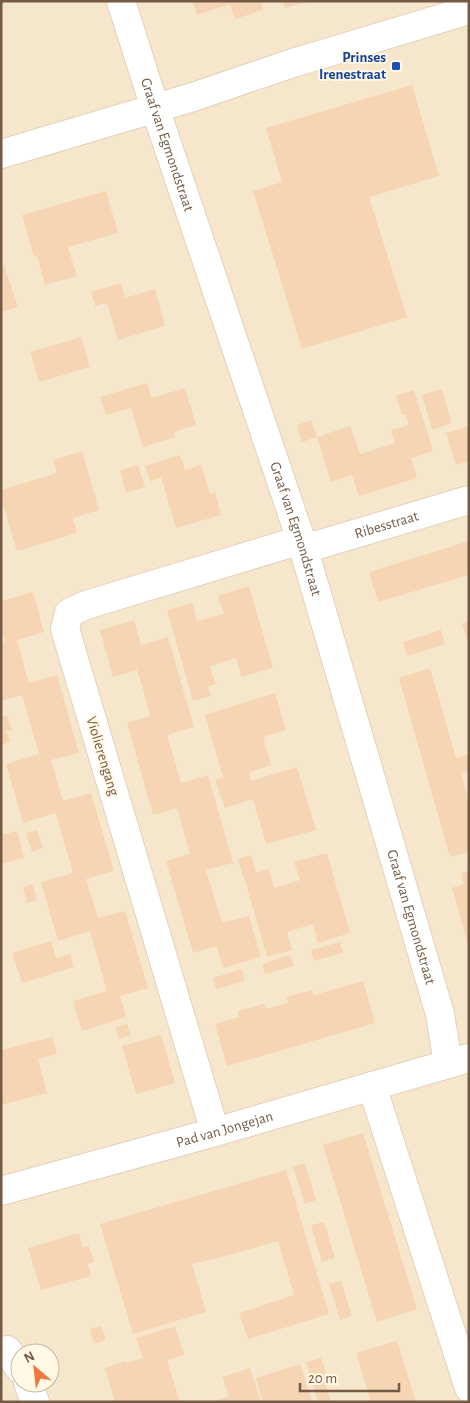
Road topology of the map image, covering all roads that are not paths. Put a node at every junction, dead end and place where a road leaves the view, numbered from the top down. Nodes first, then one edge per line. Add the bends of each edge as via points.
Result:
1 (121, 1) edge
2 (469, 10) edge
3 (155, 108) junction
4 (1, 154) edge
5 (469, 500) edge
6 (303, 545) junction
7 (458, 1061) edge
8 (372, 1086) junction
9 (215, 1132) junction
10 (1, 1191) edge
11 (469, 1388) edge

1 - 3 street, Graaf van Egmondstraat
2 - 3 street
3 - 4 street
3 - 6 street, Graaf van Egmondstraat
5 - 6 street, Ribesstraat
6 - 7 street, Graaf van Egmondstraat via 440,1014
6 - 9 street, Violierengang via 86,605 69,613 65,629
7 - 8 street, Pad van Jongejan
8 - 9 street, Pad van Jongejan
8 - 11 street
9 - 10 street, Pad van Jongejan

